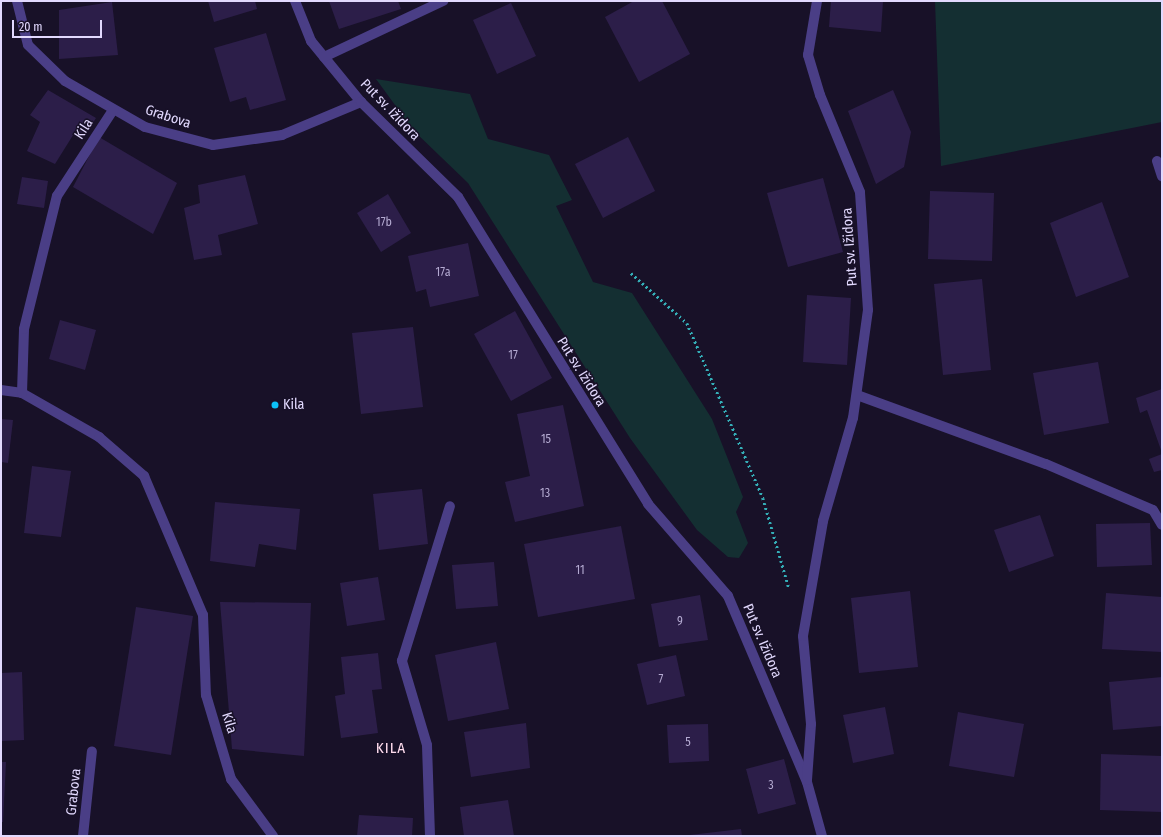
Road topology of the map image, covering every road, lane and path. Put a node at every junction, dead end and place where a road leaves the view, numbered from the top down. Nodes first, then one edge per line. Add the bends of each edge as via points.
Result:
1 (17, 1) edge
2 (295, 1) edge
3 (443, 1) edge
4 (817, 1) edge
5 (324, 57) junction
6 (361, 102) junction
7 (113, 110) junction
8 (1157, 161) dead end
9 (1162, 176) edge
10 (631, 273) dead end
11 (1, 390) edge
12 (22, 394) junction
13 (857, 395) junction
14 (450, 506) dead end
15 (1162, 526) edge
16 (790, 590) dead end
17 (92, 751) dead end
18 (807, 782) junction
19 (83, 836) edge
20 (273, 836) edge
21 (430, 836) edge
22 (822, 836) edge

1 - 7 street, Grabova via 28,45 66,81
2 - 5 street, Put sv. Ižidora via 311,41
3 - 5 street
4 - 13 street, Put sv. Ižidora via 808,55 820,94 860,192 868,310
5 - 6 street, Put sv. Ižidora
6 - 7 street, Grabova via 282,135 213,146 146,127
6 - 18 street, Put sv. Ižidora via 458,197 648,504 728,596
7 - 12 street, Kila via 56,196 24,329
8 - 9 street
10 - 16 path via 687,323 763,498
11 - 12 street, Kila
12 - 20 street, Kila via 99,437 144,476 203,615 206,696 231,779
13 - 15 street via 1046,464 1153,510
13 - 18 street, Put sv. Ižidora via 854,418 823,521 803,636 810,724
14 - 21 street via 402,661 427,745
17 - 19 street, Grabova
18 - 22 street, Put sv. Ižidora

